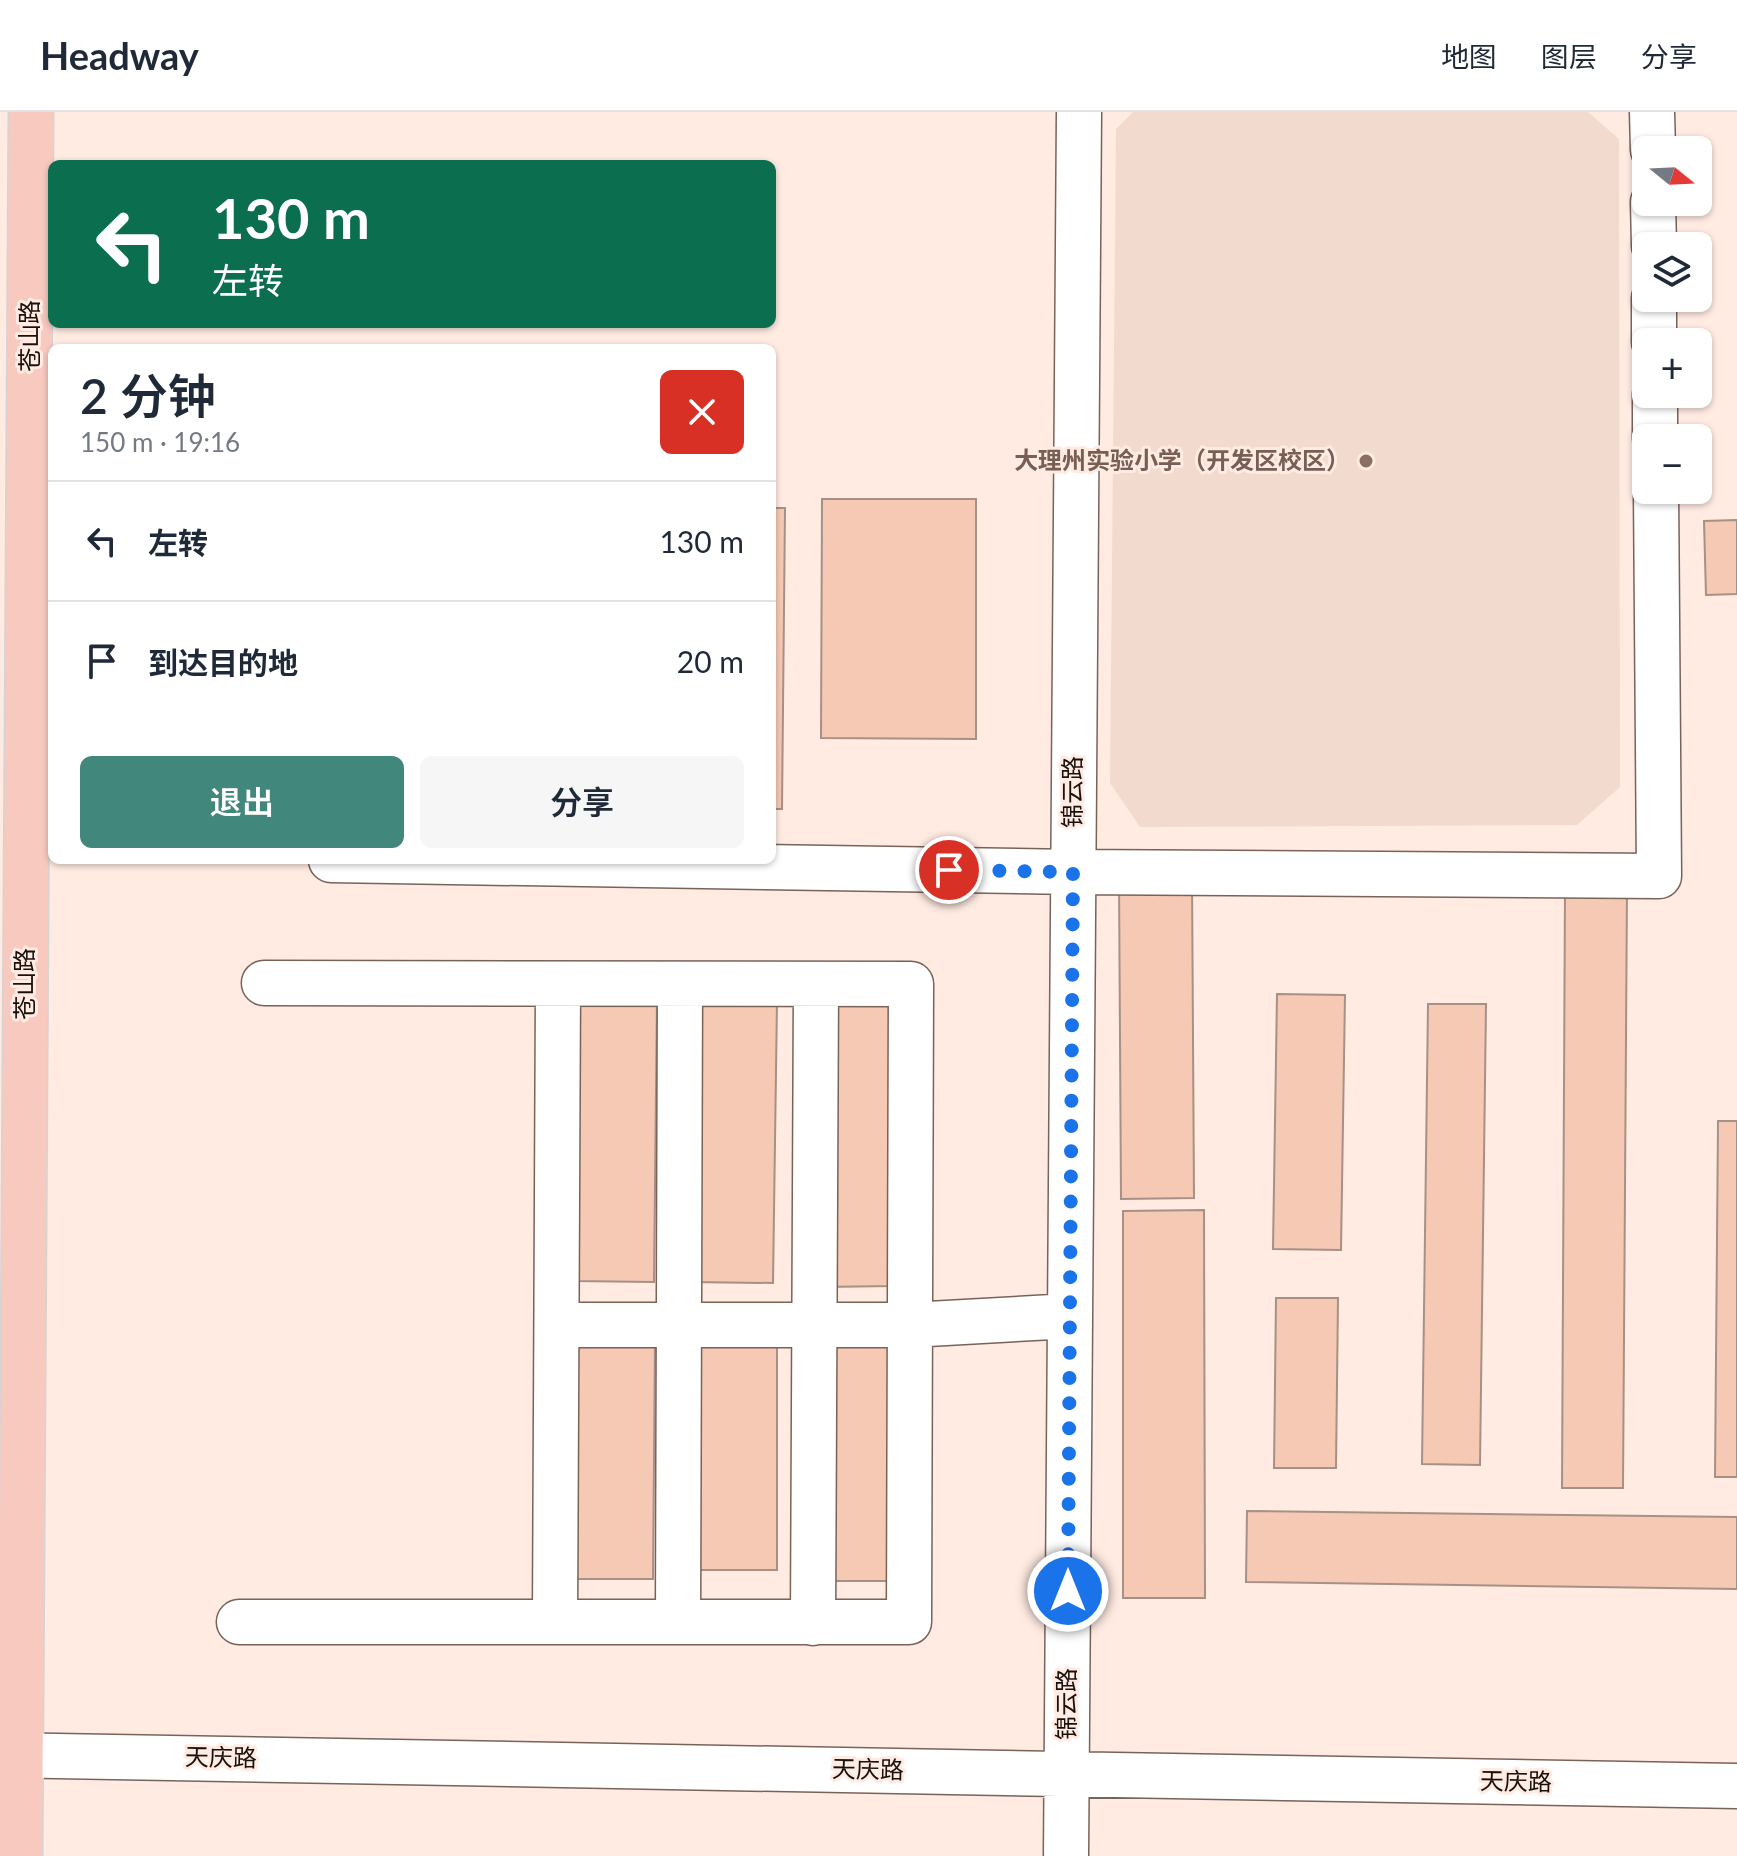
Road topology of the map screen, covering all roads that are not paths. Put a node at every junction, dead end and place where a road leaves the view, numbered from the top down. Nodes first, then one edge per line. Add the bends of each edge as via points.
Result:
1 (31, 112) edge
2 (1079, 112) edge
3 (1652, 112) edge
4 (1653, 136) edge
5 (1656, 504) edge
6 (39, 855) edge
7 (578, 864) edge
8 (1073, 872) junction
9 (264, 983) dead end
10 (558, 984) junction
11 (680, 984) junction
12 (816, 984) junction
13 (1070, 1316) junction
14 (557, 1325) junction
15 (679, 1325) junction
16 (814, 1325) junction
17 (910, 1325) junction
18 (239, 1622) dead end
19 (555, 1622) junction
20 (678, 1622) junction
21 (813, 1623) junction
22 (10, 1755) edge
23 (1066, 1774) junction
24 (1737, 1786) edge
25 (20, 1856) edge
26 (1066, 1856) edge

1 - 6 main road, 苍山路
2 - 8 street, 锦云路
3 - 4 street
5 - 8 street via 1659,876
6 - 22 main road, 苍山路
7 - 8 street
8 - 13 street, 锦云路
9 - 10 street
10 - 11 street
10 - 14 street
11 - 12 street
11 - 15 street
12 - 16 street
12 - 17 street via 911,984
13 - 17 street
13 - 23 street, 锦云路
14 - 15 street
14 - 19 street
15 - 16 street
15 - 20 street
16 - 17 street
16 - 21 street
17 - 21 street via 909,1622
18 - 19 street
19 - 20 street
20 - 21 street
22 - 23 street, 天庆路
22 - 25 main road, 苍山路
23 - 24 street, 天庆路
23 - 26 street, 锦云路

